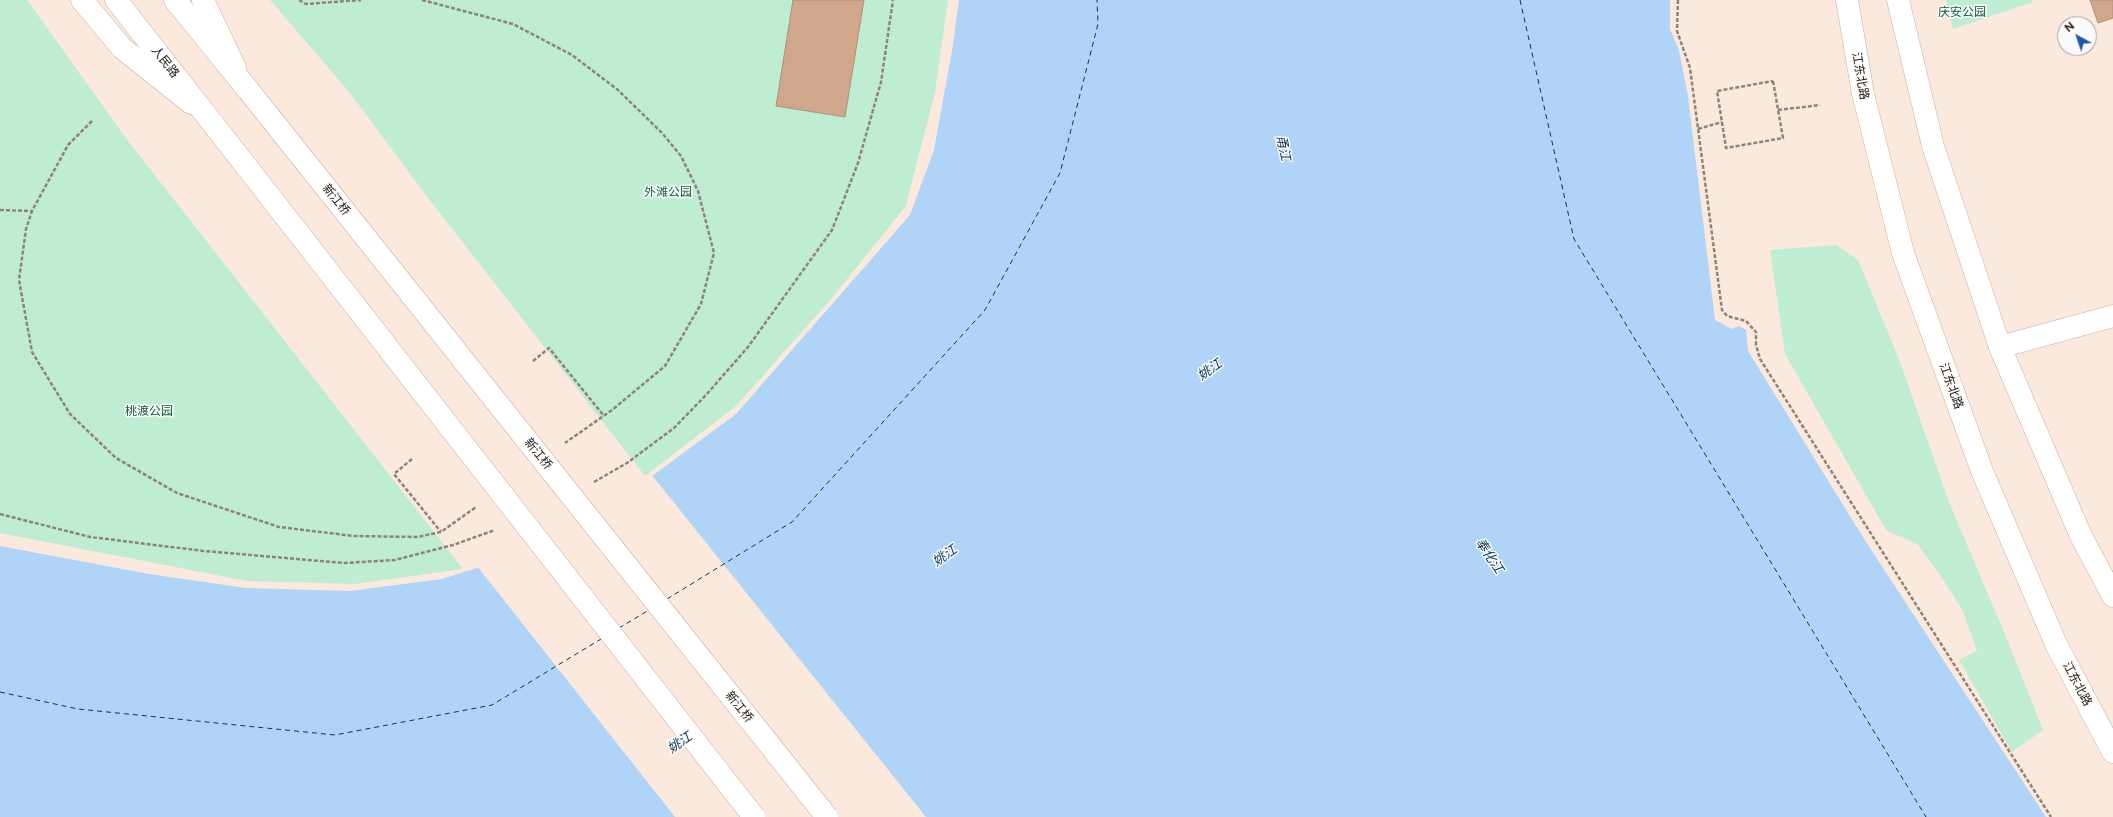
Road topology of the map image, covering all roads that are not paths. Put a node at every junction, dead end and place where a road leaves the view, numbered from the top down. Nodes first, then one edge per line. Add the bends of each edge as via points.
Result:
1 (82, 0) edge
2 (116, 0) edge
3 (175, 0) edge
4 (203, 0) edge
5 (1848, 0) edge
6 (1898, 0) edge
7 (246, 87) junction
8 (209, 119) junction
9 (2113, 316) edge
10 (2000, 347) junction
11 (2113, 596) edge
12 (2113, 752) edge
13 (754, 817) edge
14 (827, 817) edge

1 - 8 main road via 122,48
2 - 8 main road, 人民路
3 - 7 main road
4 - 7 main road
5 - 12 main road, 江东北路 via 1863,94 1903,253 1982,471 2056,644
6 - 10 main road via 1933,146
7 - 14 main road, 新江桥, bridge
8 - 13 main road, bridge
9 - 10 main road
10 - 11 main road via 2081,536

